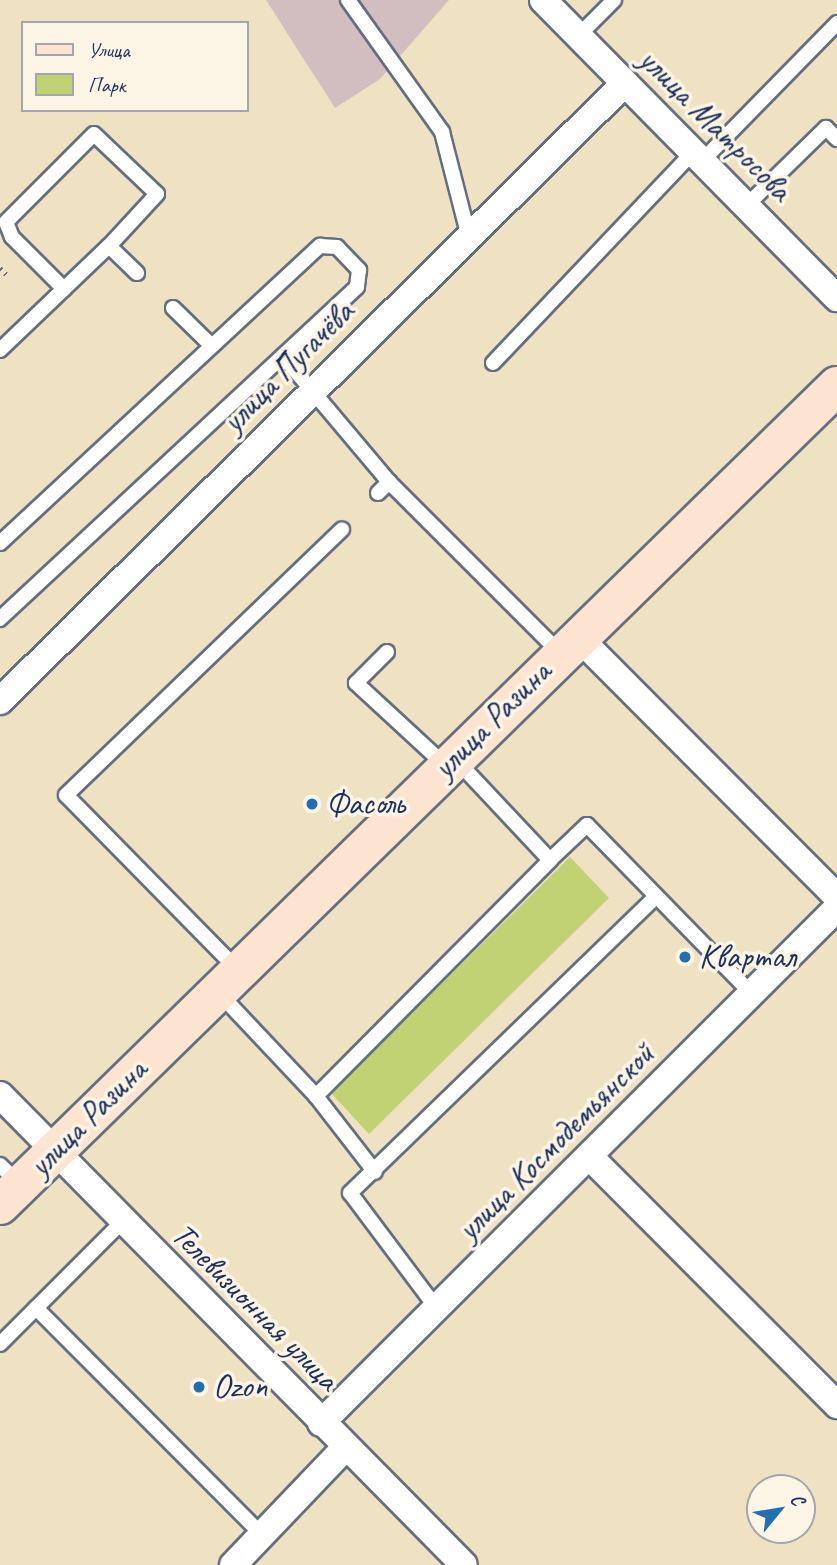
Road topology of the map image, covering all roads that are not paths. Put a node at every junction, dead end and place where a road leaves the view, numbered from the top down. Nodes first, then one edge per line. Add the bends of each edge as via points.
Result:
1 (348, 0) edge
2 (543, 0) edge
3 (614, 0) edge
4 (837, 23) edge
5 (578, 36) junction
6 (625, 83) junction
7 (837, 139) edge
8 (698, 157) junction
9 (746, 206) junction
10 (469, 237) junction
11 (110, 246) junction
12 (137, 273) dead end
13 (64, 289) junction
14 (837, 298) edge
15 (173, 308) dead end
16 (212, 346) junction
17 (0, 350) edge
18 (283, 356) junction
19 (493, 363) dead end
20 (837, 386) edge
21 (316, 388) junction
22 (342, 528) dead end
23 (0, 543) edge
24 (0, 619) edge
25 (568, 645) junction
26 (387, 652) dead end
27 (0, 701) edge
28 (450, 762) junction
29 (550, 860) junction
30 (655, 897) junction
31 (837, 897) edge
32 (837, 908) edge
33 (228, 981) junction
34 (751, 993) junction
35 (0, 1095) edge
36 (316, 1096) junction
37 (54, 1150) junction
38 (591, 1158) junction
39 (375, 1172) junction
40 (7, 1185) edge
41 (121, 1222) junction
42 (36, 1308) junction
43 (439, 1310) junction
44 (0, 1344) edge
45 (837, 1405) edge
46 (321, 1423) junction
47 (345, 1448) junction
48 (262, 1535) junction
49 (233, 1565) edge
50 (464, 1565) edge

1 - 10 lane via 442,132
2 - 5 street, улица Матросова
3 - 5 lane
4 - 8 lane
5 - 6 street, улица Матросова
6 - 8 street, улица Матросова
6 - 10 street, улица Пугачёва
7 - 9 lane via 826,128
8 - 9 street, улица Матросова
8 - 19 lane
9 - 14 street, улица Матросова
10 - 21 street, улица Пугачёва
11 - 12 lane
11 - 13 lane
11 - 13 lane via 157,194 106,139 94,134 6,222 12,237
13 - 17 lane
15 - 16 lane
16 - 18 lane via 328,242 361,279
16 - 23 lane
18 - 21 lane
18 - 24 lane
20 - 25 street, улица Разина
21 - 25 lane via 383,487
21 - 27 street, улица Пугачёва
22 - 33 lane via 66,795
25 - 28 street, улица Разина
25 - 31 street
26 - 28 lane via 356,683
28 - 29 lane
28 - 33 street, улица Разина
29 - 30 lane via 587,825
29 - 36 lane
30 - 34 lane
30 - 39 lane
32 - 34 street, улица Космодемьянской
33 - 36 lane
33 - 37 street, улица Разина
34 - 38 street, улица Космодемьянской
35 - 37 street, Телевизионная улица
36 - 39 lane
37 - 40 street, улица Разина
37 - 41 street, Телевизионная улица
38 - 43 street, улица Космодемьянской
38 - 45 street
39 - 43 lane via 350,1193
41 - 42 lane
41 - 46 street, Телевизионная улица
42 - 44 lane
42 - 48 lane
43 - 46 street, улица Космодемьянской
46 - 47 street, Телевизионная улица
47 - 48 street
47 - 50 street, Телевизионная улица
48 - 49 street

